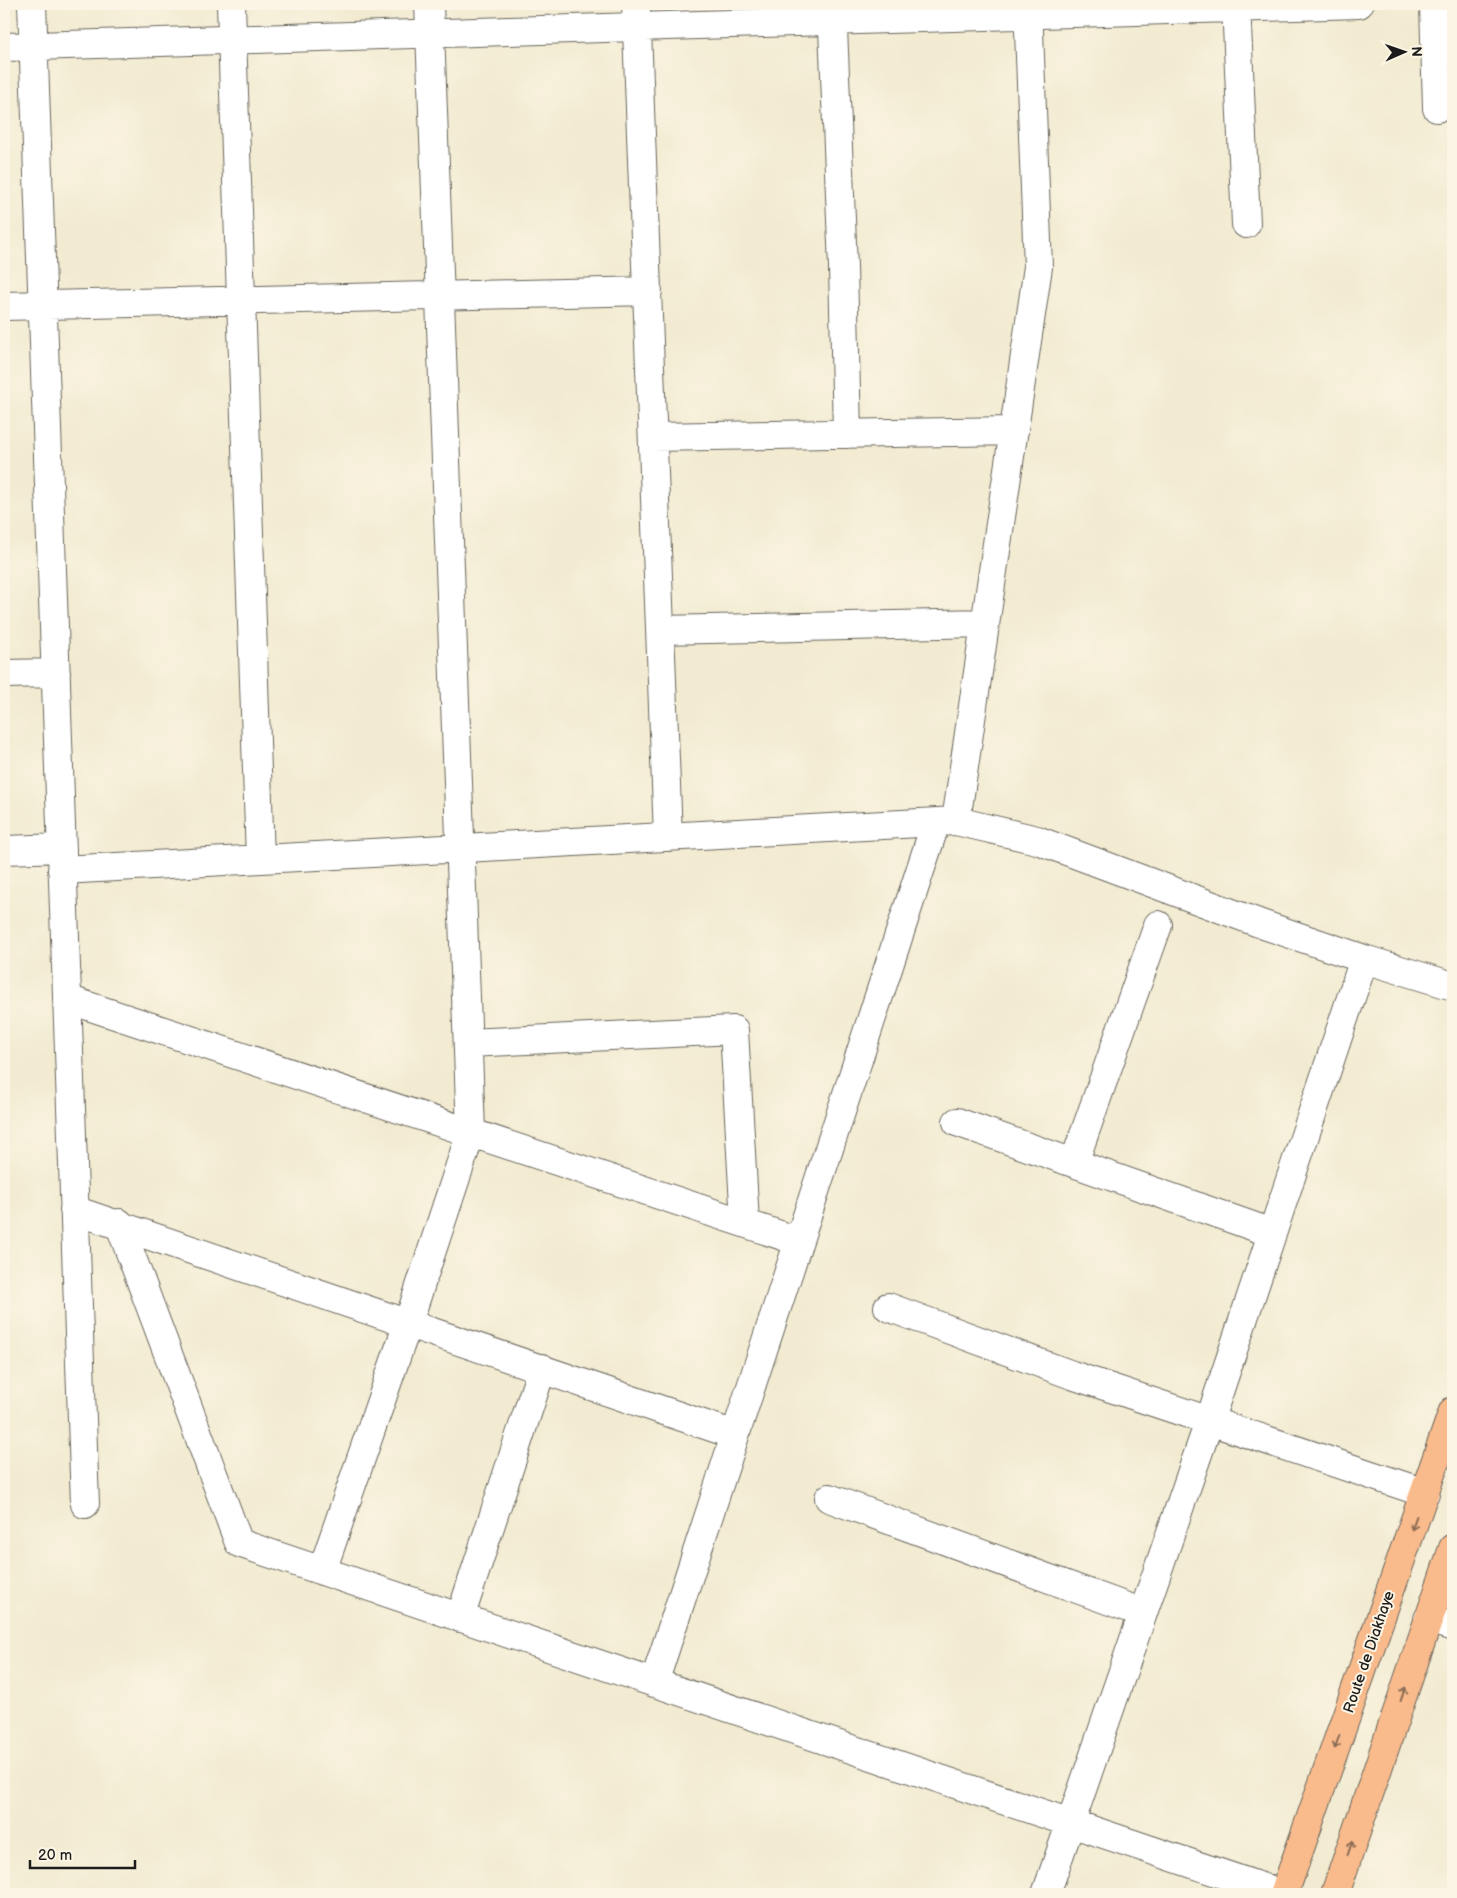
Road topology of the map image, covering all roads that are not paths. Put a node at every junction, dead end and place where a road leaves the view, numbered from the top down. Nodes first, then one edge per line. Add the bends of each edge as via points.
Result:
1 (32, 4) edge
2 (231, 4) edge
3 (429, 4) edge
4 (1358, 4) edge
5 (1434, 4) edge
6 (1236, 6) edge
7 (1028, 9) edge
8 (833, 12) edge
9 (637, 15) edge
10 (430, 34) junction
11 (232, 40) junction
12 (34, 46) junction
13 (4, 47) edge
14 (1437, 108) dead end
15 (1246, 224) dead end
16 (648, 291) junction
17 (440, 296) junction
18 (241, 300) junction
19 (4, 306) edge
20 (43, 306) junction
21 (1014, 431) junction
22 (847, 434) junction
23 (653, 437) junction
24 (985, 623) junction
25 (660, 630) junction
26 (56, 673) junction
27 (4, 674) edge
28 (946, 822) junction
29 (668, 837) junction
30 (461, 848) junction
31 (4, 850) edge
32 (62, 859) junction
33 (260, 859) junction
34 (1158, 925) dead end
35 (1364, 959) junction
36 (1453, 986) edge
37 (67, 1000) junction
38 (468, 1043) junction
39 (957, 1122) dead end
40 (471, 1132) junction
41 (1074, 1163) junction
42 (74, 1210) junction
43 (119, 1223) junction
44 (745, 1224) junction
45 (1272, 1233) junction
46 (798, 1241) junction
47 (888, 1307) dead end
48 (408, 1323) junction
49 (542, 1368) junction
50 (1453, 1411) edge
51 (1210, 1422) junction
52 (735, 1435) junction
53 (1425, 1493) junction
54 (829, 1498) dead end
55 (85, 1504) dead end
56 (1453, 1548) edge
57 (322, 1571) junction
58 (1143, 1613) junction
59 (460, 1618) junction
60 (1441, 1623) edge
61 (654, 1683) junction
62 (1071, 1823) junction
63 (1046, 1894) edge
64 (1283, 1894) edge
65 (1335, 1894) edge

1 - 12 street
2 - 11 street
3 - 10 street
4 - 6 street
5 - 14 street
6 - 7 street
6 - 15 street
7 - 8 street
7 - 21 street via 1038,267
8 - 9 street
8 - 22 street
9 - 10 street
9 - 16 street
10 - 11 street
10 - 17 street
11 - 12 street
11 - 18 street
12 - 13 street
12 - 20 street
16 - 17 street
16 - 23 street
17 - 18 street
17 - 30 street
18 - 20 street
18 - 33 street
19 - 20 street
20 - 26 street
21 - 22 street
21 - 24 street
22 - 23 street
23 - 25 street
24 - 25 street
24 - 28 street
25 - 29 street
26 - 27 street
26 - 32 street
28 - 29 street
28 - 35 street via 1037,840 1264,926
28 - 46 street
29 - 30 street
30 - 33 street
30 - 38 street
31 - 32 street
32 - 33 street
32 - 37 street
34 - 41 street
35 - 36 street
35 - 45 street
37 - 40 street
37 - 42 street
38 - 40 street
38 - 44 street via 734,1030
39 - 41 street
40 - 44 street
40 - 48 street
41 - 45 street
42 - 43 street
42 - 55 street
43 - 48 street
43 - 57 street via 239,1543
44 - 46 street
45 - 51 street
46 - 52 street
47 - 51 street
48 - 49 street
48 - 57 street
49 - 52 street
49 - 59 street
50 - 53 main road, Route de Diakhaye
51 - 53 street
51 - 58 street
52 - 61 street
53 -> 64 main road, Route de Diakhaye
54 - 58 street
56 - 60 main road
57 - 59 street
58 - 62 street
59 - 61 street
65 -> 60 main road
61 - 62 street
62 - 63 street
62 - 64 street

